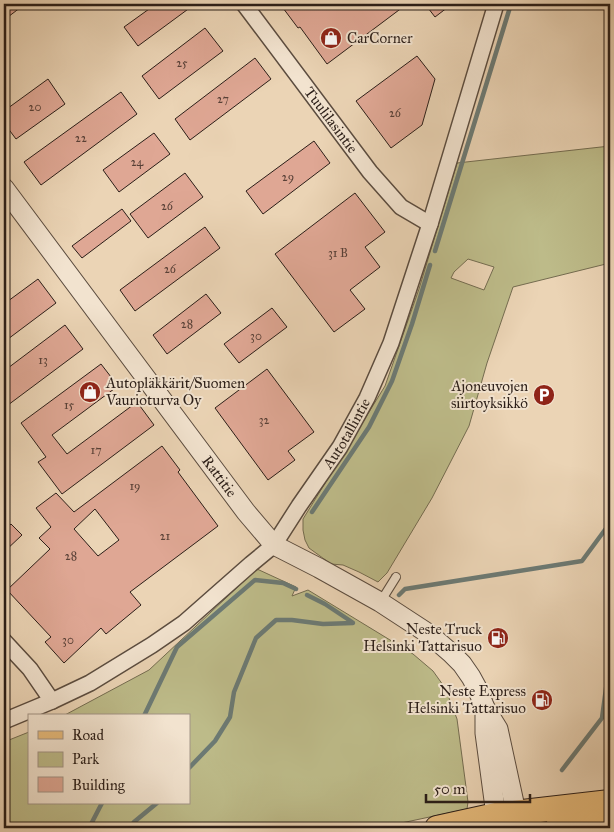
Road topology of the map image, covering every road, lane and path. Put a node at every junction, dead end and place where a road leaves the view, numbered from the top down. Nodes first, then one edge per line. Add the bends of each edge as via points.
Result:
1 (244, 4) edge
2 (496, 4) edge
3 (4, 188) edge
4 (430, 224) junction
5 (274, 545) junction
6 (396, 578) dead end
7 (380, 602) junction
8 (4, 641) edge
9 (52, 701) junction
10 (4, 720) edge
11 (610, 802) edge
12 (610, 820) edge
13 (508, 821) edge
14 (437, 828) edge
15 (557, 828) edge

1 - 4 street, Tuulilasintie via 370,172 401,207
2 - 4 street, Autotallintie
3 - 5 street, Rattitie
4 - 5 street, Autotallintie via 391,343 366,398 340,447
5 - 7 street, Rattitie
5 - 9 street, Autotallintie via 184,623 90,683
6 - 7 lane
7 - 13 street, Rattitie via 429,634 471,677 498,729
8 - 9 street via 30,669
9 - 10 street, Autotallintie
11 - 13 main road
12 - 15 main road
13 - 14 main road

